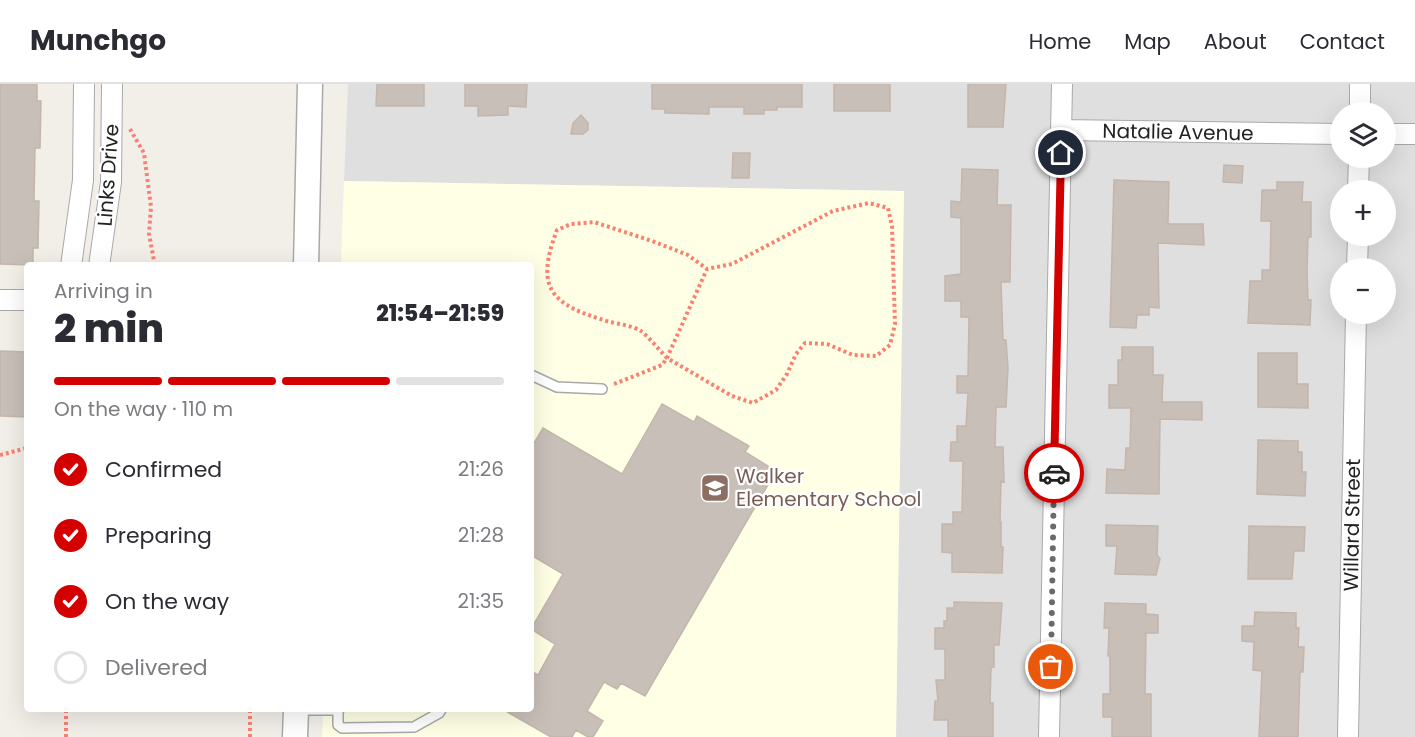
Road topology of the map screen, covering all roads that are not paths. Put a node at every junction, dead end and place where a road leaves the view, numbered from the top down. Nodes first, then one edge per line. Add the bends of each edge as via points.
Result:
1 (84, 84) edge
2 (112, 84) edge
3 (310, 84) edge
4 (1062, 84) edge
5 (1360, 84) edge
6 (1360, 102) edge
7 (1061, 130) junction
8 (1330, 134) edge
9 (1396, 134) edge
10 (1415, 134) edge
11 (72, 262) edge
12 (100, 262) edge
13 (306, 262) edge
14 (0, 300) edge
15 (24, 300) edge
16 (1356, 324) edge
17 (534, 376) edge
18 (602, 389) road end
19 (296, 712) edge
20 (338, 712) edge
21 (440, 712) edge
22 (295, 737) edge
23 (1049, 737) edge
24 (1348, 737) edge

1 - 11 street, Links Drive via 82,180
2 - 12 street, Links Drive via 111,182
3 - 13 street
4 - 7 street
5 - 6 street
7 - 8 street, Natalie Avenue
7 - 23 street
9 - 10 street
14 - 15 street
16 - 24 street, Willard Street
17 - 18 lane via 557,387
19 - 22 street
20 - 21 lane via 338,725 342,728 414,727

